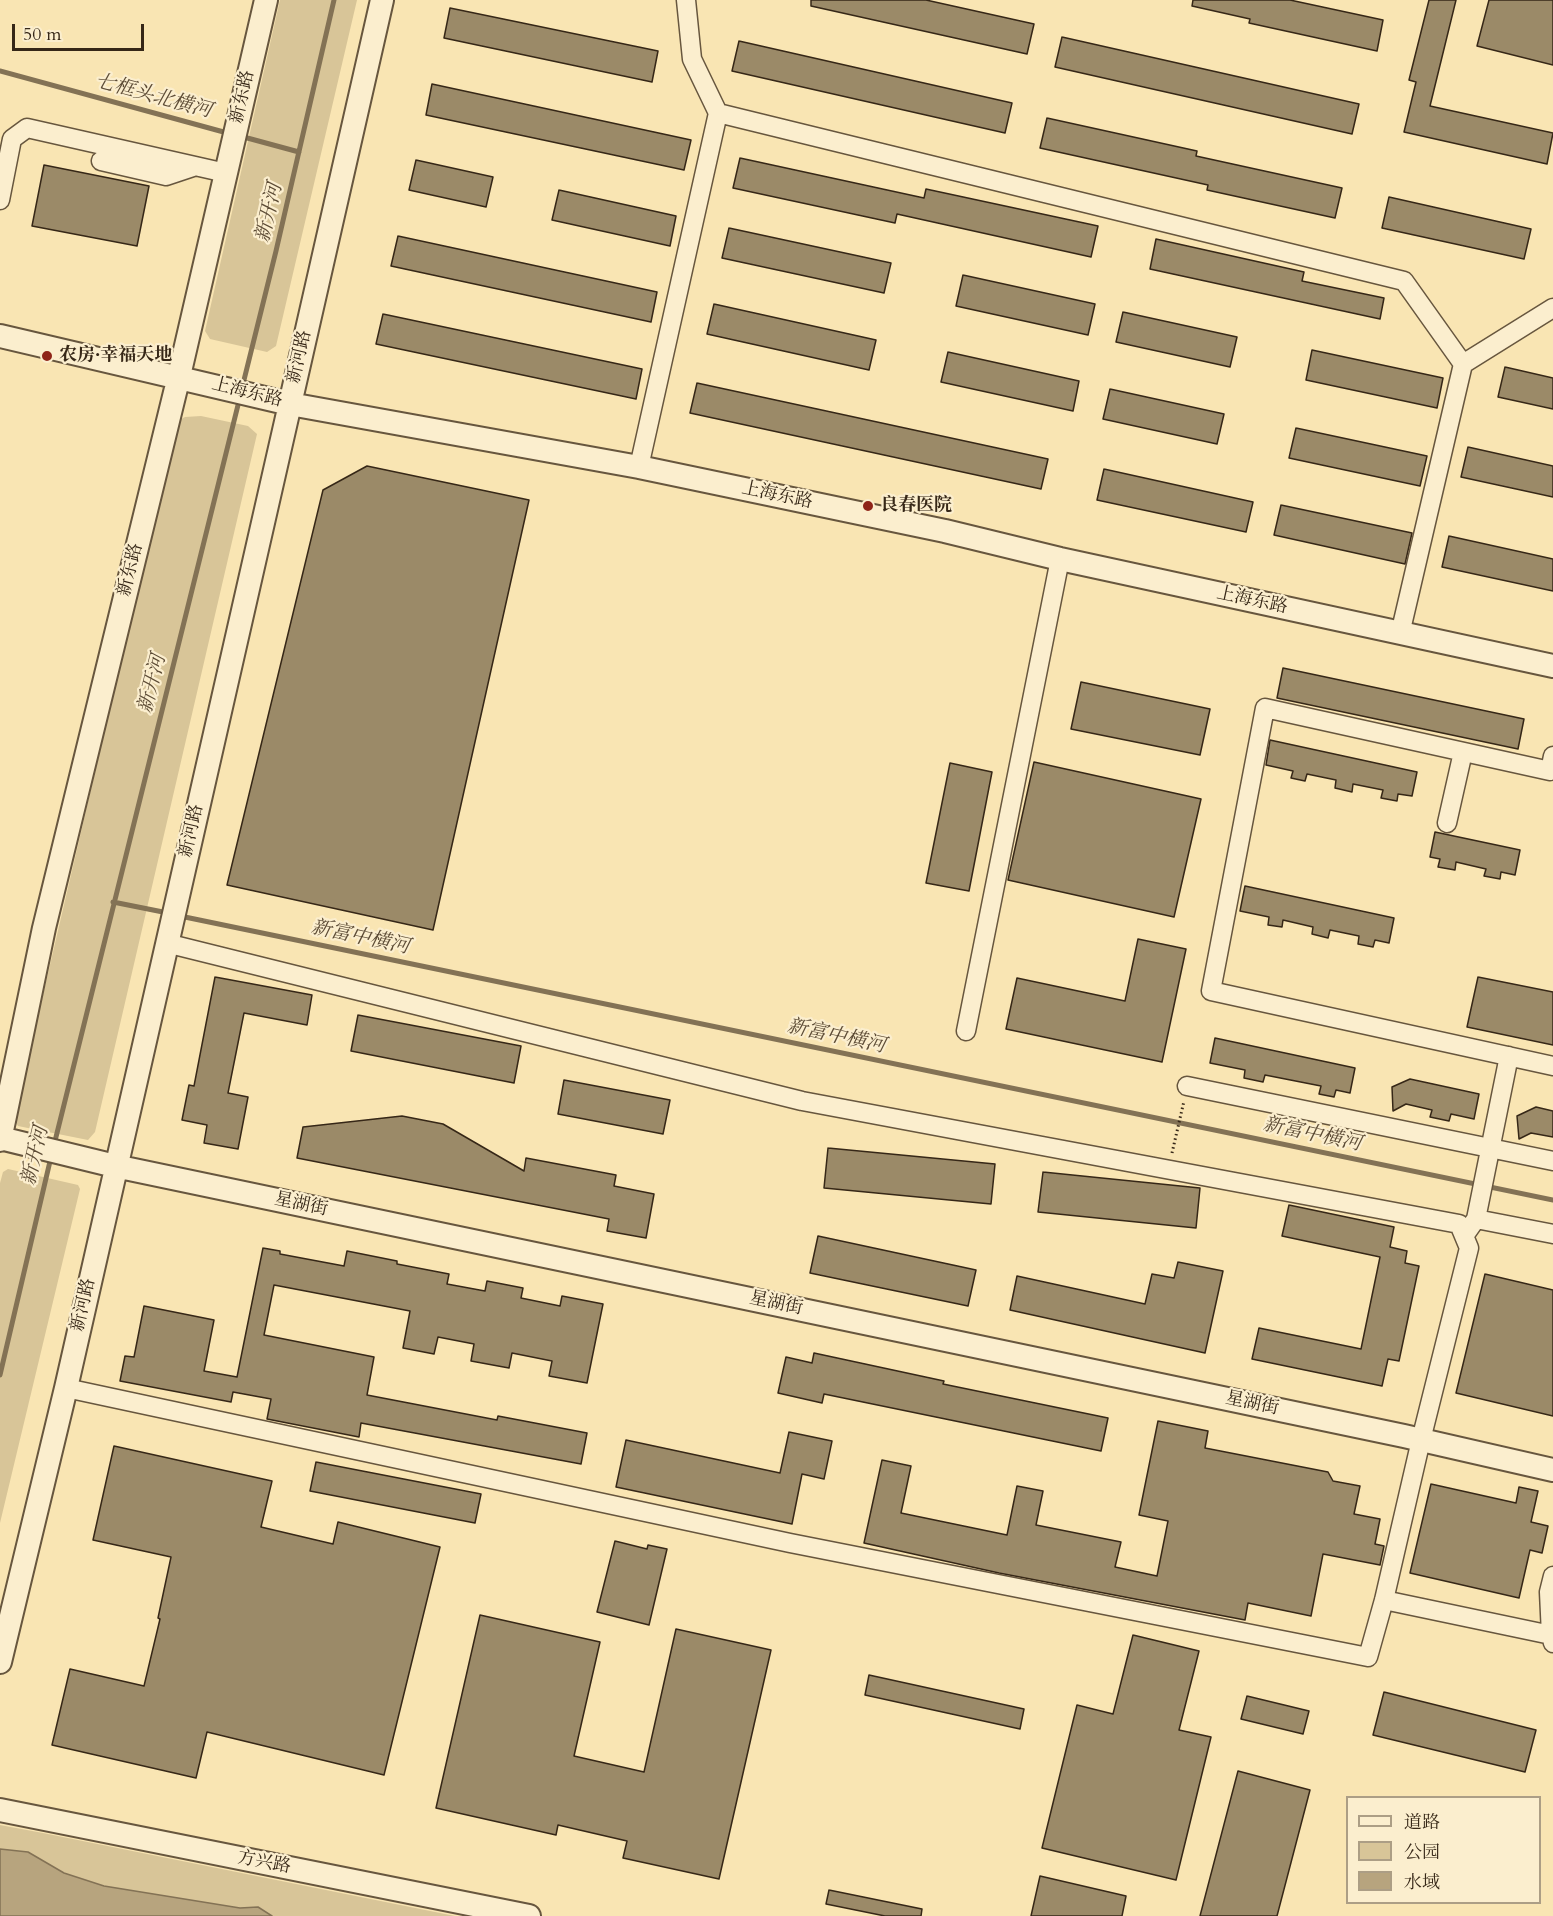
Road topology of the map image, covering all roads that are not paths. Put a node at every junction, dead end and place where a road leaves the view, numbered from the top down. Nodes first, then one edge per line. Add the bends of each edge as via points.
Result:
1 (266, 0) edge
2 (382, 0) edge
3 (686, 0) edge
4 (718, 113) junction
5 (101, 161) dead end
6 (195, 166) junction
7 (227, 166) junction
8 (0, 200) edge
9 (1553, 308) edge
10 (0, 336) edge
11 (1462, 364) junction
12 (178, 376) junction
13 (290, 404) junction
14 (639, 467) junction
15 (1060, 560) junction
16 (1400, 634) junction
17 (1553, 666) edge
18 (1463, 752) junction
19 (1553, 756) edge
20 (1447, 823) dead end
21 (168, 934) junction
22 (966, 1031) dead end
23 (1509, 1056) junction
24 (1553, 1066) edge
25 (1187, 1086) dead end
26 (0, 1139) edge
27 (1491, 1147) junction
28 (1553, 1161) edge
29 (116, 1166) junction
30 (1478, 1213) junction
31 (1553, 1234) edge
32 (1464, 1236) junction
33 (66, 1388) junction
34 (1421, 1440) junction
35 (1553, 1470) edge
36 (1553, 1576) edge
37 (1384, 1600) junction
38 (1552, 1639) edge
39 (0, 1662) edge
40 (0, 1810) edge
41 (529, 1916) edge

1 - 7 street, 新东路
2 - 13 street, 新河路
3 - 4 street via 692,59
4 - 11 street via 1404,281
4 - 14 street
5 - 6 street via 166,176
6 - 7 street
6 - 8 street via 27,128 12,140
7 - 12 street, 新东路
9 - 11 street
10 - 12 street, 上海东路
11 - 16 street
12 - 13 street, 上海东路
12 - 26 street, 新东路 via 44,928
13 - 14 street, 上海东路
13 - 21 street, 新河路
14 - 15 street, 上海东路 via 945,531
15 - 16 street, 上海东路
15 - 22 street
16 - 17 street, 上海东路
18 - 19 street via 1550,771
18 - 20 street
18 - 23 street via 1265,708 1211,991
21 - 29 street, 新河路
21 - 32 street via 802,1101 1459,1224
23 - 24 street
23 - 27 street
25 - 27 street
26 - 29 street, 星湖街
27 - 28 street
27 - 30 street
29 - 33 street, 新河路
29 - 34 street, 星湖街
30 - 31 street
30 - 32 street
32 - 34 street via 1469,1248
33 - 37 street via 790,1543 1368,1657
33 - 39 street, 新河路
34 - 35 street, 星湖街
34 - 37 street
36 - 38 street via 1549,1592
37 - 38 street
40 - 41 street, 方兴路

